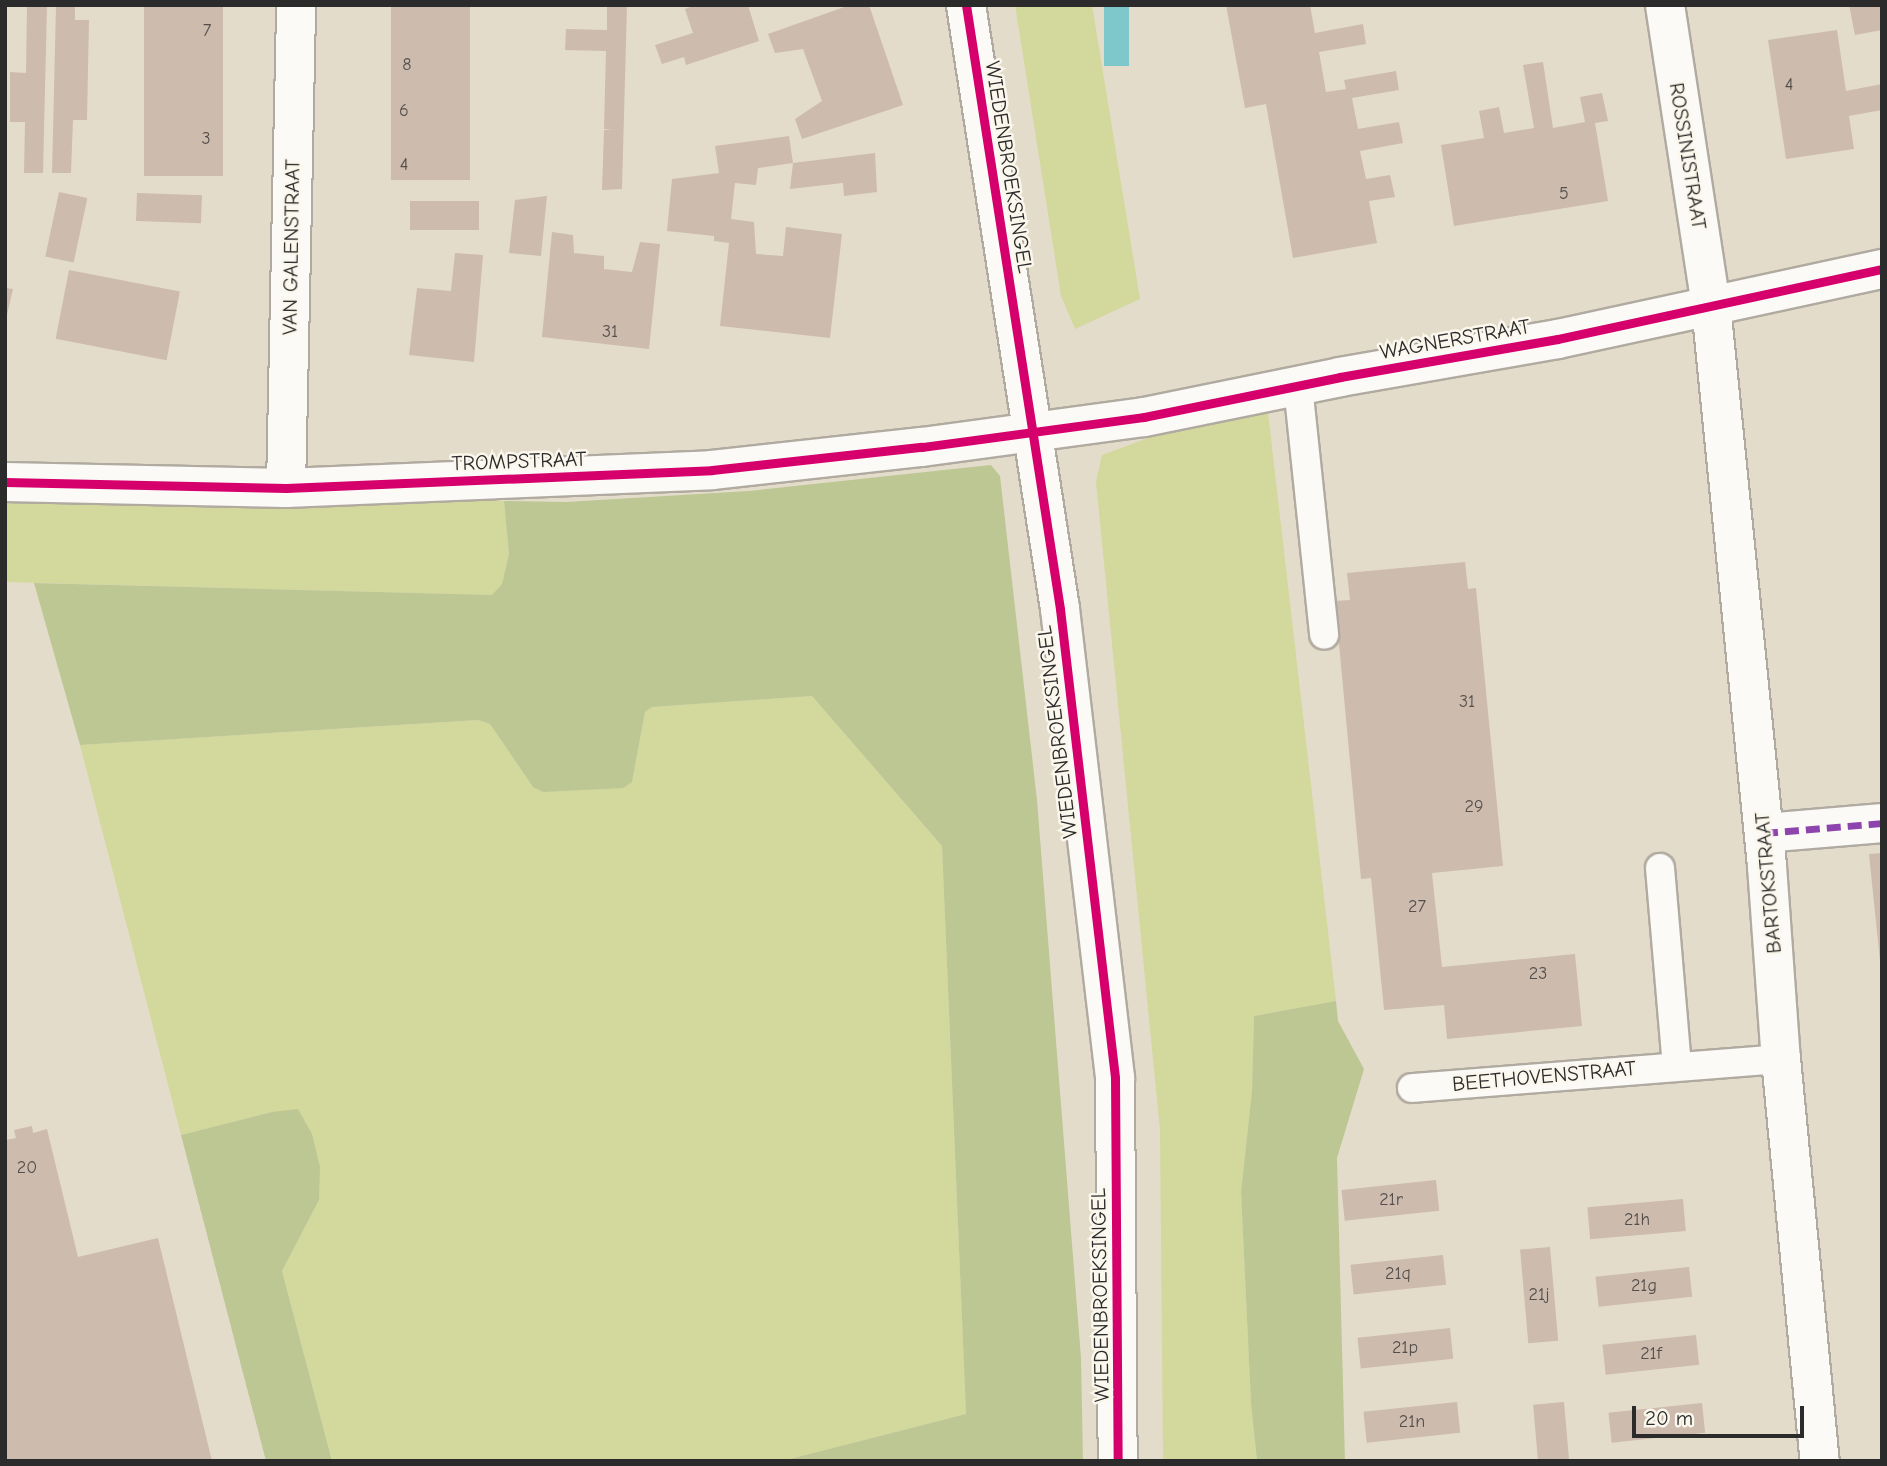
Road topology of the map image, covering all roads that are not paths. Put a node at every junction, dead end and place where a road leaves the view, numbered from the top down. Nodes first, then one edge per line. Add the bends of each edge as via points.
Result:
1 (296, 5) edge
2 (966, 5) edge
3 (1665, 5) edge
4 (1882, 269) edge
5 (1711, 306) junction
6 (1298, 386) junction
7 (1032, 431) junction
8 (5, 482) edge
9 (286, 488) junction
10 (1324, 635) dead end
11 (1882, 823) edge
12 (1764, 833) junction
13 (1660, 868) dead end
14 (1782, 1059) junction
15 (1677, 1065) junction
16 (1412, 1088) dead end
17 (1118, 1461) edge
18 (1820, 1461) edge

1 - 9 street, VAN GALENSTRAAT
2 - 7 street, WIEDENBROEKSINGEL
3 - 5 street, ROSSINISTRAAT
4 - 5 street, WAGNERSTRAAT
5 - 6 street, WAGNERSTRAAT
5 - 12 street, BARTOKSTRAAT
6 - 7 street, WAGNERSTRAAT via 1144,417
6 - 10 lane
7 - 9 street, TROMPSTRAAT via 712,470
7 - 17 street, WIEDENBROEKSINGEL via 1060,609 1115,1078
8 - 9 street, TROMPSTRAAT
11 - 12 street
12 - 14 street, BARTOKSTRAAT
13 - 15 lane
14 - 15 lane, BEETHOVENSTRAAT
14 - 18 street, BARTOKSTRAAT
15 - 16 lane, BEETHOVENSTRAAT

